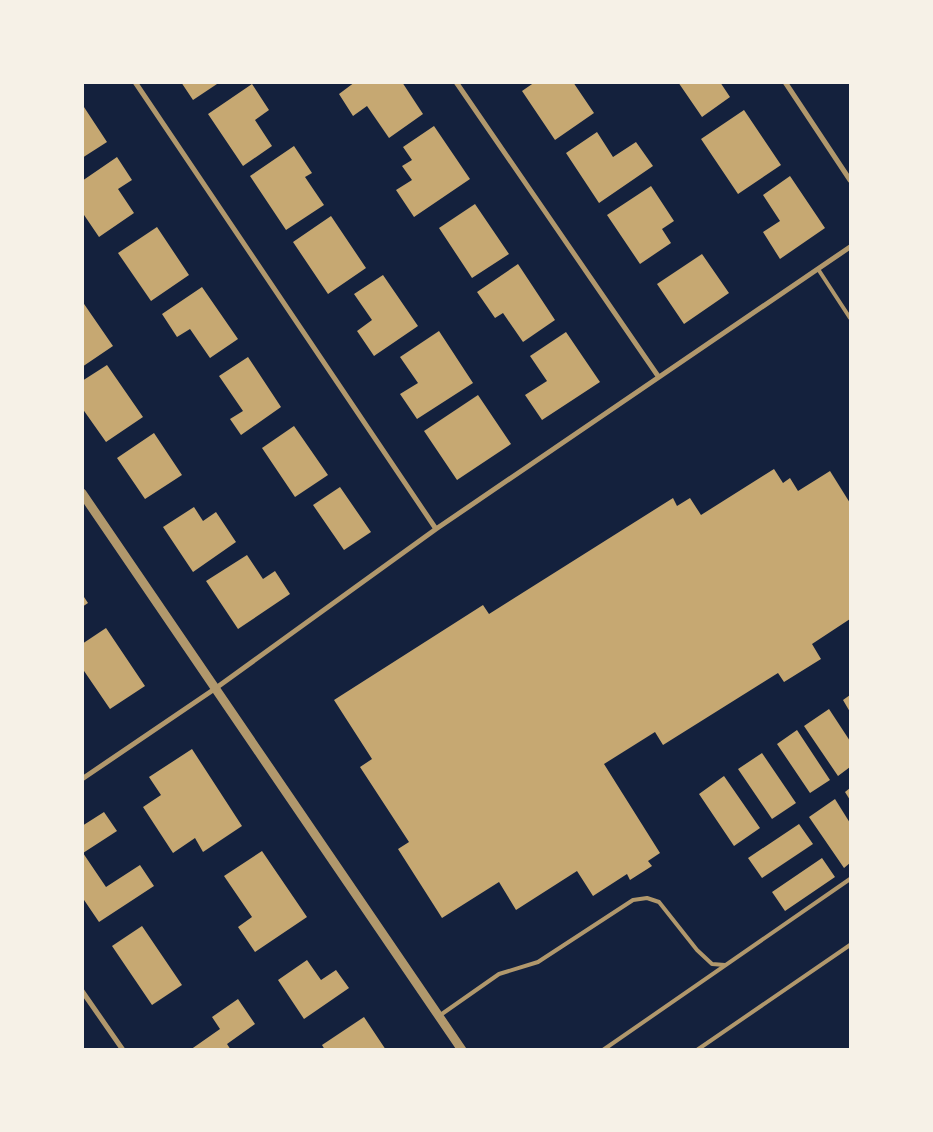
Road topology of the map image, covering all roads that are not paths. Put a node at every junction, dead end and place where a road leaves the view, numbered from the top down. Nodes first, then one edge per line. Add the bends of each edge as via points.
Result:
1 (135, 82) edge
2 (456, 82) edge
3 (785, 82) edge
4 (850, 180) edge
5 (850, 247) edge
6 (818, 269) junction
7 (850, 318) edge
8 (658, 376) junction
9 (82, 493) edge
10 (436, 528) junction
11 (216, 688) junction
12 (82, 779) edge
13 (850, 879) edge
14 (850, 945) edge
15 (725, 966) junction
16 (82, 991) edge
17 (440, 1016) junction
18 (123, 1050) edge
19 (462, 1050) edge
20 (603, 1050) edge
21 (697, 1050) edge

1 - 10 street
2 - 8 street
3 - 4 street
5 - 6 street
6 - 7 lane
6 - 8 street
8 - 10 street
9 - 11 street
10 - 11 street
11 - 12 street
11 - 17 street
13 - 15 lane
14 - 21 lane
15 - 17 lane via 712,964 697,950 659,902 647,898 633,900 538,962 500,974
15 - 20 lane
16 - 18 street
17 - 19 street

